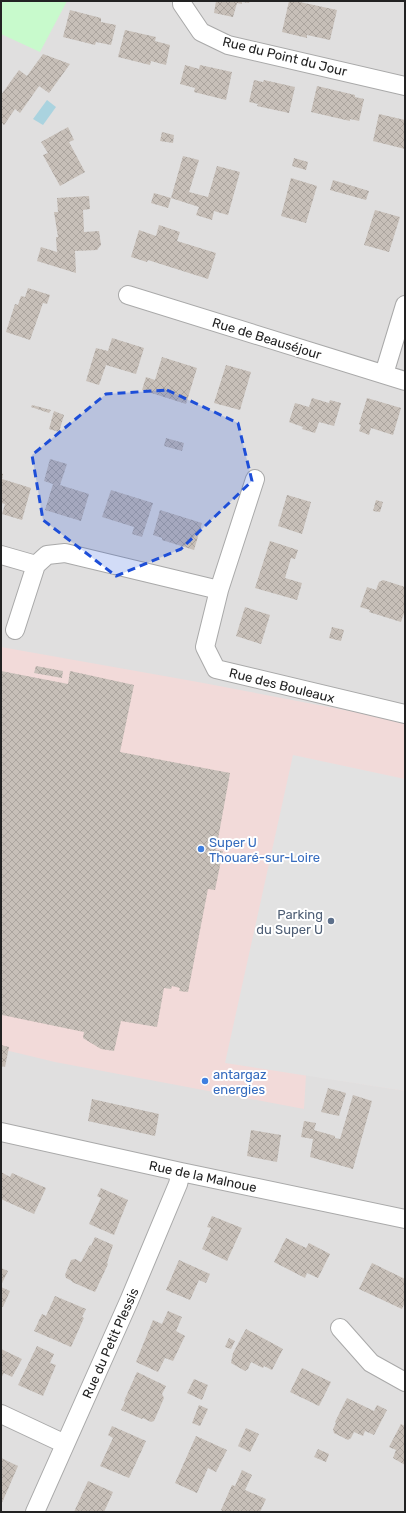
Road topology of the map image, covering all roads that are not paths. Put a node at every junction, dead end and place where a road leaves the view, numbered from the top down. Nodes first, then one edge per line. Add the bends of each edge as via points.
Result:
1 (182, 1) edge
2 (405, 86) edge
3 (128, 295) dead end
4 (405, 305) edge
5 (384, 374) junction
6 (405, 381) edge
7 (255, 479) dead end
8 (1, 555) edge
9 (36, 565) junction
10 (219, 590) junction
11 (15, 630) dead end
12 (405, 714) edge
13 (1, 1132) edge
14 (181, 1172) junction
15 (405, 1219) edge
16 (340, 1328) dead end
17 (405, 1382) edge
18 (1, 1414) edge
19 (65, 1444) junction
20 (35, 1512) edge

1 - 2 street, Rue du Point du Jour via 201,32 228,45
3 - 5 street, Rue de Beauséjour
4 - 5 street
5 - 6 street, Rue de Beauséjour
7 - 10 street
8 - 9 street
9 - 10 street via 48,555 65,553
9 - 11 street
10 - 12 street, Rue des Bouleaux via 205,647 216,669
13 - 14 street, Rue de la Malnoue
14 - 15 street, Rue de la Malnoue
14 - 19 street, Rue du Petit Plessis via 129,1301
16 - 17 street via 371,1363
18 - 19 street
19 - 20 street, Rue du Petit Plessis

